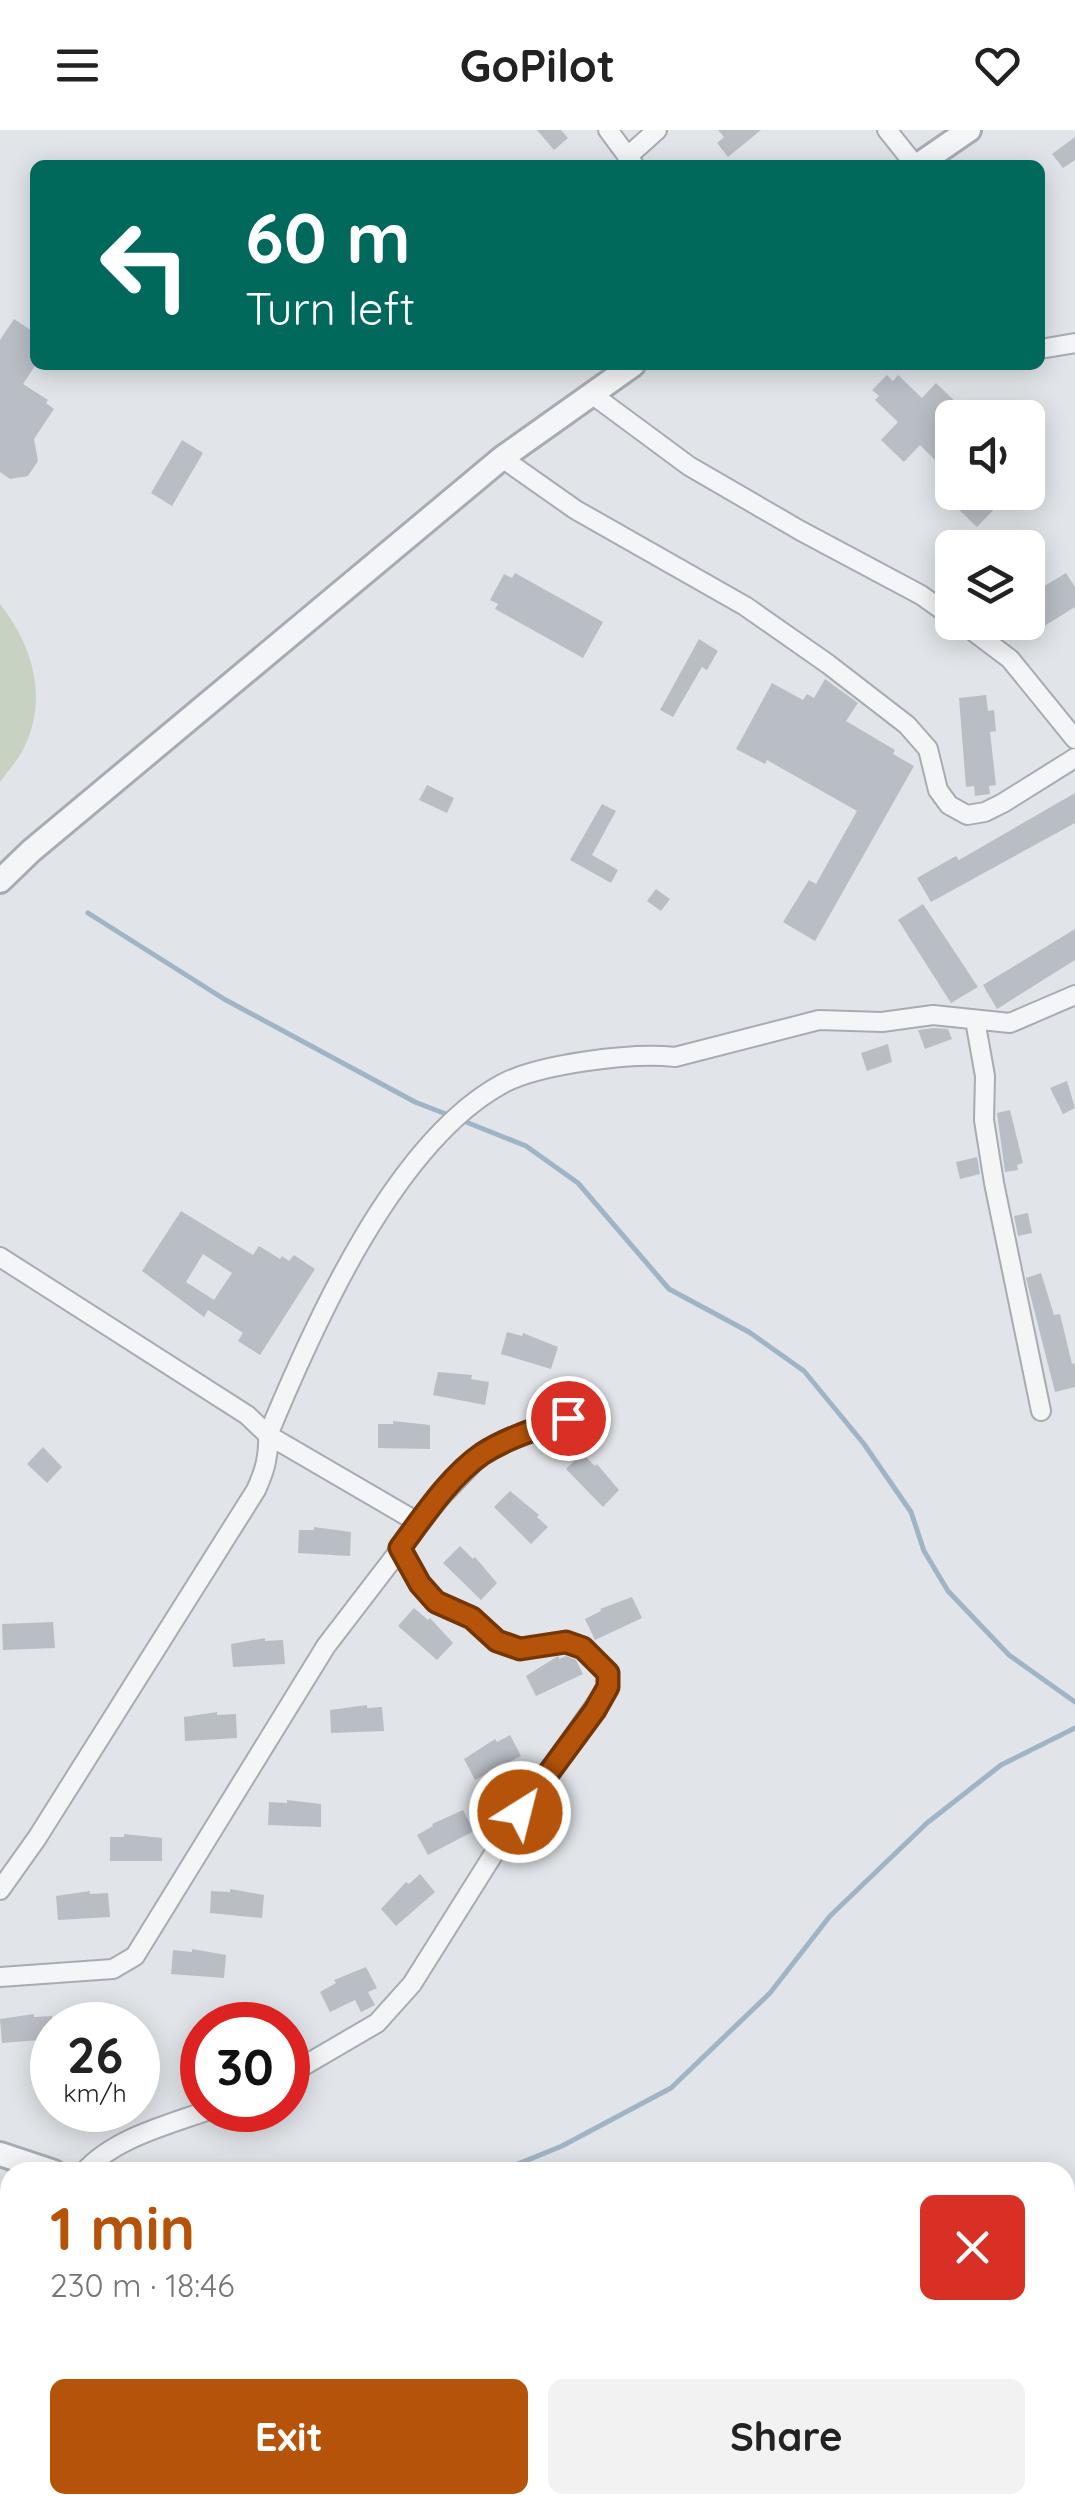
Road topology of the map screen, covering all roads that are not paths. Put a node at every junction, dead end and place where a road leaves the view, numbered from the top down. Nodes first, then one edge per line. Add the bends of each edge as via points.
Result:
1 (608, 130) edge
2 (657, 130) edge
3 (887, 130) edge
4 (969, 130) edge
5 (629, 160) edge
6 (631, 160) edge
7 (913, 160) edge
8 (924, 160) edge
9 (1075, 343) edge
10 (1045, 348) edge
11 (626, 370) edge
12 (593, 394) junction
13 (502, 458) junction
14 (935, 604) edge
15 (985, 640) edge
16 (1075, 740) edge
17 (1075, 758) edge
18 (0, 881) edge
19 (1074, 1001) edge
20 (975, 1020) junction
21 (0, 1257) edge
22 (597, 1407) dead end
23 (1041, 1411) dead end
24 (268, 1435) junction
25 (419, 1523) junction
26 (400, 1548) junction
27 (0, 1890) edge
28 (0, 1976) edge
29 (310, 2062) edge
30 (180, 2120) edge
31 (0, 2154) edge
32 (24, 2162) edge
33 (96, 2162) edge

1 - 5 street
2 - 6 street
3 - 7 street
4 - 8 street
9 - 10 street
11 - 12 street
12 - 13 street
12 - 14 street via 689,466
13 - 17 street via 828,664 907,725 928,749 938,790 967,814 1004,803
13 - 18 street
15 - 16 street via 1010,659
19 - 20 street via 1010,1023
20 - 23 street via 994,1183
20 - 24 street via 819,1020 675,1057 611,1058 506,1082 454,1118 412,1166 305,1344
21 - 24 street via 247,1415
22 - 25 street via 481,1455
24 - 25 street
24 - 27 street via 268,1464 256,1490
25 - 26 street
26 - 28 street via 326,1646 136,1956 113,1969
26 - 29 street via 436,1602 472,1618 508,1647 566,1642 583,1648 608,1673 608,1687 403,1995 377,2024
30 - 33 street
31 - 32 street

